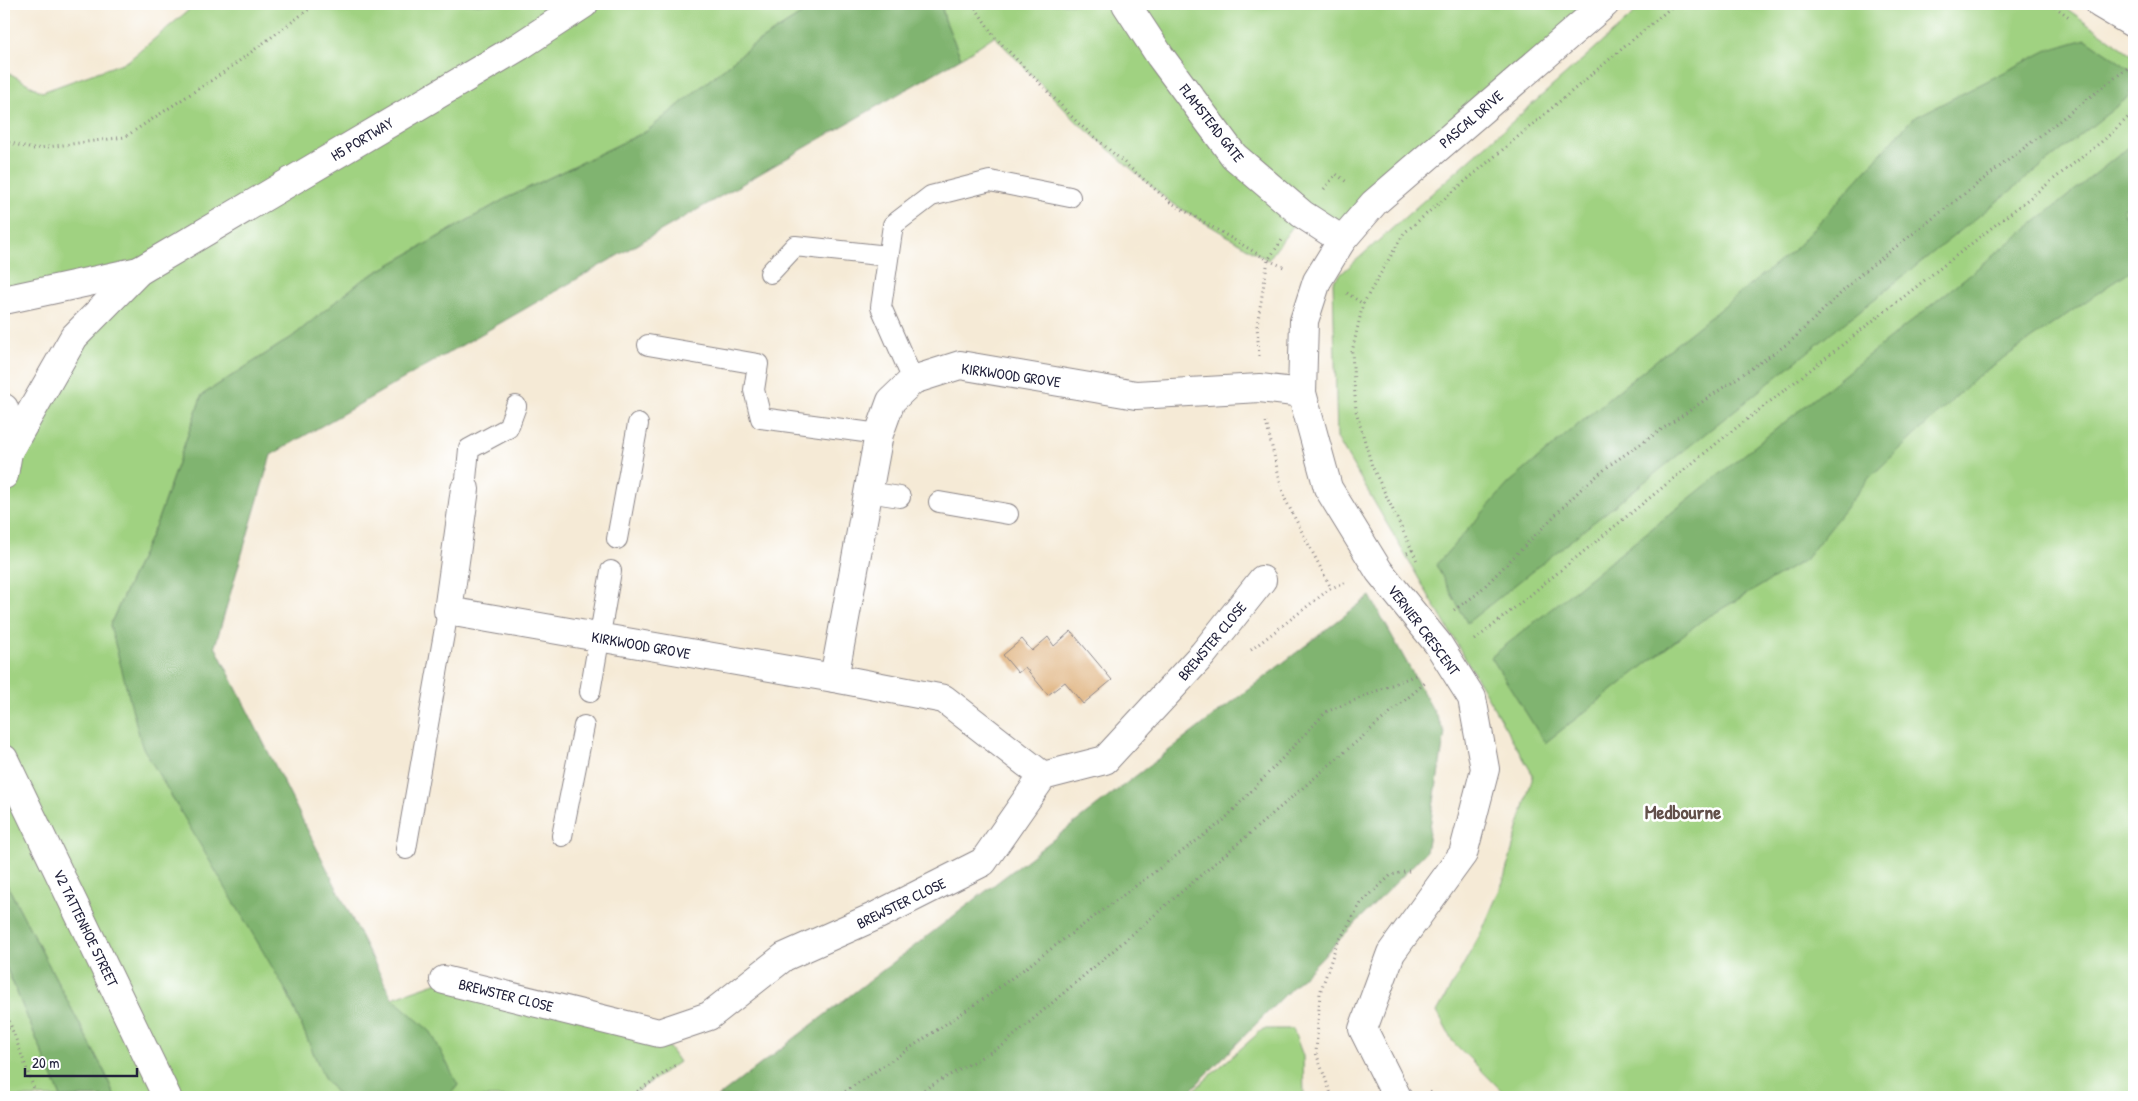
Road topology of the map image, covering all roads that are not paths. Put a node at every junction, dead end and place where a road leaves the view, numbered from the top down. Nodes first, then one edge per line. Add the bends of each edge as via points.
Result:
1 (584, 4) edge
2 (1126, 4) edge
3 (1605, 4) edge
4 (2100, 4) edge
5 (2134, 24) edge
6 (1070, 197) dead end
7 (1342, 240) junction
8 (888, 256) junction
9 (138, 271) junction
10 (770, 272) dead end
11 (4, 300) edge
12 (648, 345) dead end
13 (913, 380) junction
14 (1302, 393) junction
15 (516, 406) dead end
16 (4, 408) edge
17 (638, 424) dead end
18 (879, 434) junction
19 (6, 464) edge
20 (465, 489) joint
21 (868, 492) junction
22 (900, 497) dead end
23 (939, 502) dead end
24 (1008, 514) dead end
25 (617, 539) dead end
26 (611, 572) dead end
27 (1262, 580) dead end
28 (448, 611) junction
29 (598, 638) junction
30 (834, 678) junction
31 (590, 692) dead end
32 (584, 726) dead end
33 (4, 759) edge
34 (1043, 776) junction
35 (562, 836) dead end
36 (406, 849) dead end
37 (444, 980) dead end
38 (167, 1097) edge
39 (1397, 1097) edge

1 - 9 street, H5 PORTWAY via 520,46
2 - 7 street, FLAMSTEAD GATE via 1234,156 1302,214
3 - 7 street, PASCAL DRIVE via 1374,203
4 - 5 street
6 - 8 lane via 990,181 931,196 893,225
7 - 14 street, VERNIER CRESCENT via 1317,281 1304,321
8 - 10 lane via 795,246
8 - 13 lane via 881,307
9 - 11 street, H5 PORTWAY
9 - 19 street, H5 PORTWAY via 74,337
12 - 18 lane via 758,364 754,390 761,418
13 - 14 street, KIRKWOOD GROVE via 960,365 1136,395 1260,388
13 - 18 street, KIRKWOOD GROVE via 891,401
14 - 39 street, VERNIER CRESCENT via 1328,488 1379,571 1443,653 1472,698 1485,769 1463,854 1391,953 1363,1029
15 - 20 lane via 508,428 469,449
16 - 19 street
17 - 25 lane
18 - 21 street, KIRKWOOD GROVE
20 - 28 street
21 - 22 lane
21 - 30 street, KIRKWOOD GROVE
23 - 24 lane
26 - 29 lane
27 - 34 street, BREWSTER CLOSE via 1203,654 1105,760
28 - 29 street, KIRKWOOD GROVE
28 - 36 lane
29 - 30 street, KIRKWOOD GROVE
29 - 31 lane
30 - 34 street, KIRKWOOD GROVE via 944,699
32 - 35 lane
33 - 38 street, V2 TATTENHOE STREET
34 - 37 street, BREWSTER CLOSE via 983,862 878,915 784,957 701,1019 659,1033

